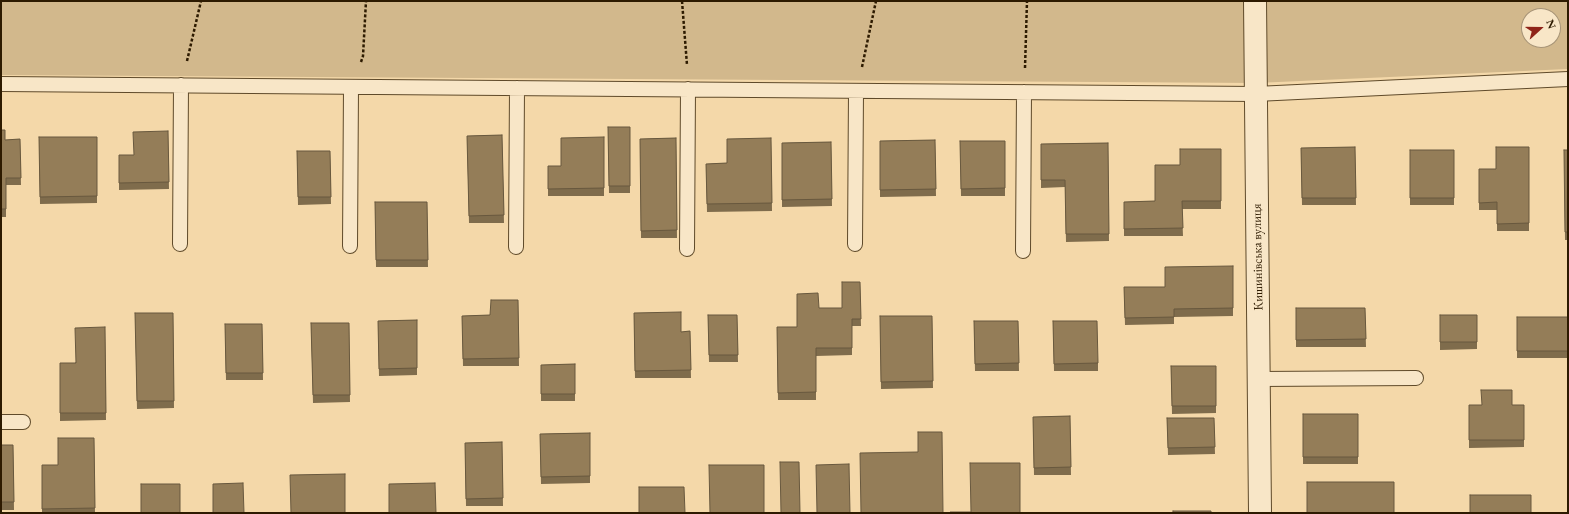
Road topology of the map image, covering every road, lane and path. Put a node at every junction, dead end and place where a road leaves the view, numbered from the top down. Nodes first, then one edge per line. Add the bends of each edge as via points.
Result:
1 (201, 1) edge
2 (366, 1) edge
3 (682, 1) edge
4 (876, 1) edge
5 (1027, 1) edge
6 (1255, 1) edge
7 (1568, 79) edge
8 (1, 84) edge
9 (181, 85) junction
10 (351, 87) junction
11 (517, 88) junction
12 (688, 89) junction
13 (856, 91) junction
14 (1024, 92) junction
15 (1256, 94) junction
16 (180, 244) dead end
17 (855, 244) dead end
18 (350, 246) dead end
19 (516, 247) dead end
20 (687, 249) dead end
21 (1023, 251) dead end
22 (1416, 378) dead end
23 (1259, 379) junction
24 (1, 422) edge
25 (22, 422) dead end
26 (1260, 513) edge

1 - 9 path
2 - 10 path via 363,56
3 - 12 path
4 - 13 path
5 - 14 path
6 - 15 street, Кишинівська вулиця
7 - 15 lane
8 - 9 lane
9 - 10 lane
9 - 16 lane
10 - 11 lane
10 - 18 lane
11 - 12 lane
11 - 19 lane
12 - 13 lane
12 - 20 lane
13 - 14 lane
13 - 17 lane
14 - 15 lane
14 - 21 lane
15 - 23 street, Кишинівська вулиця
22 - 23 lane
23 - 26 street, Кишинівська вулиця
24 - 25 lane

